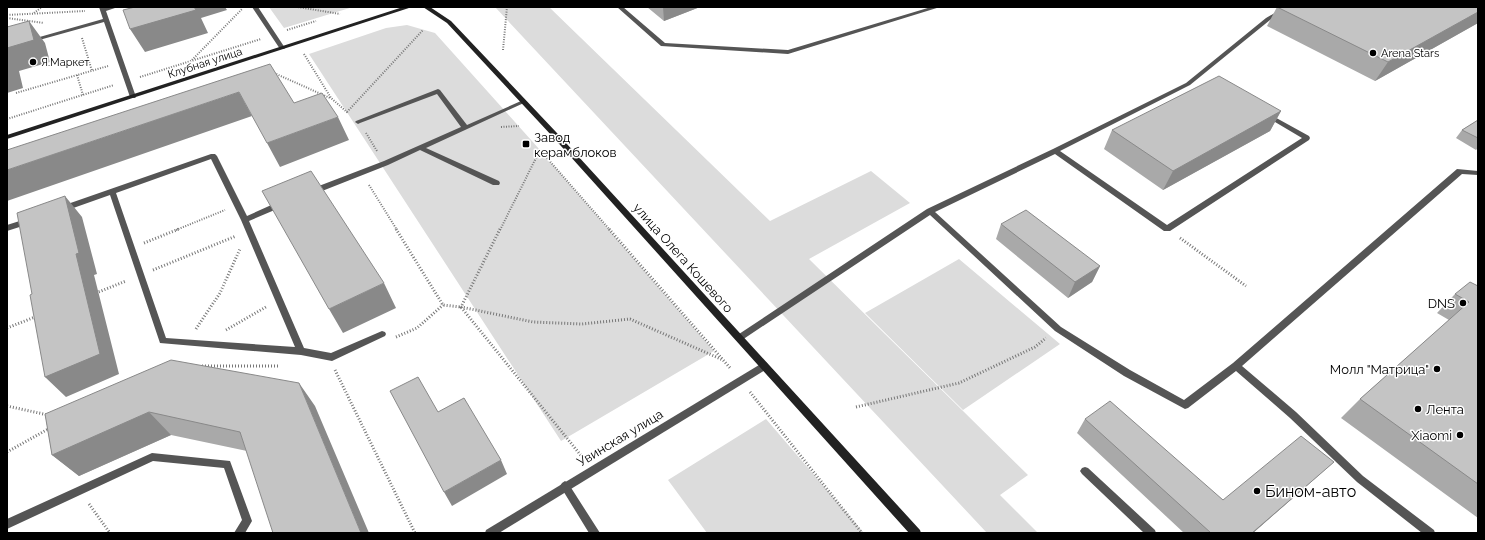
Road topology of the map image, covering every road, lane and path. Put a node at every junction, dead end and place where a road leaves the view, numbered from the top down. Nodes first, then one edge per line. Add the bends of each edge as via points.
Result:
1 (42, 7) edge
2 (115, 7) edge
3 (244, 7) edge
4 (256, 7) edge
5 (298, 7) edge
6 (409, 7) edge
7 (426, 7) edge
8 (507, 7) edge
9 (620, 7) edge
10 (937, 7) edge
11 (1290, 7) edge
12 (103, 9) edge
13 (347, 11) dead end
14 (33, 14) junction
15 (340, 14) junction
16 (7, 15) edge
17 (332, 16) dead end
18 (106, 20) junction
19 (318, 21) dead end
20 (79, 27) junction
21 (423, 30) dead end
22 (273, 35) junction
23 (23, 43) edge
24 (282, 48) junction
25 (503, 50) dead end
26 (302, 51) dead end
27 (192, 60) junction
28 (121, 62) junction
29 (92, 71) junction
30 (271, 71) edge
31 (77, 75) junction
32 (127, 81) junction
33 (16, 93) dead end
34 (83, 95) junction
35 (133, 96) junction
36 (331, 98) junction
37 (523, 102) junction
38 (1260, 110) edge
39 (347, 112) junction
40 (7, 120) edge
41 (358, 122) junction
42 (465, 127) junction
43 (7, 137) edge
44 (421, 148) junction
45 (1055, 151) junction
46 (386, 163) junction
47 (361, 173) junction
48 (1478, 173) edge
49 (496, 183) dead end
50 (112, 191) junction
51 (303, 195) edge
52 (288, 201) edge
53 (930, 211) junction
54 (52, 212) edge
55 (37, 218) edge
56 (244, 220) junction
57 (7, 228) edge
58 (1167, 229) junction
59 (249, 231) junction
60 (1246, 286) dead end
61 (461, 308) junction
62 (1058, 329) junction
63 (382, 334) dead end
64 (739, 338) junction
65 (187, 343) junction
66 (301, 351) junction
67 (723, 360) junction
68 (195, 366) edge
69 (280, 366) dead end
70 (334, 366) dead end
71 (764, 366) junction
72 (1236, 366) junction
73 (741, 380) junction
74 (7, 406) edge
75 (856, 407) dead end
76 (52, 416) edge
77 (54, 426) edge
78 (7, 452) edge
79 (593, 469) junction
80 (1085, 471) dead end
81 (565, 486) junction
82 (80, 490) junction
83 (7, 524) edge
84 (110, 533) edge
85 (239, 533) edge
86 (414, 533) edge
87 (490, 533) edge
88 (595, 533) edge
89 (862, 533) edge
90 (916, 533) edge
91 (1151, 533) edge
92 (1430, 533) edge

1 - 14 path
2 - 12 street
3 - 27 path
4 - 22 street
5 - 15 path
6 - 24 main road, Клубная улица
7 - 37 main road, улица Олега Кошевого via 449,22
8 - 25 path
9 - 10 street via 663,45 788,52
11 - 45 street via 1268,19 1202,77
12 - 14 path
12 - 18 street
13 - 15 path
14 - 16 path
15 - 17 path
18 - 20 street
18 - 28 street
19 - 22 path
20 - 23 street
20 - 29 path
21 - 39 path
22 - 24 street
22 - 27 path
24 - 35 main road, Клубная улица
26 - 36 path
27 - 32 path
28 - 29 path
28 - 32 street
29 - 31 path
30 - 36 path
31 - 33 path
31 - 34 path
32 - 34 path
32 - 35 street
34 - 40 path
35 - 43 main road, Клубная улица
36 - 39 path
37 - 42 street
37 - 64 main road, улица Олега Кошевого
38 - 58 street via 1307,138
39 - 41 path
41 - 42 street via 438,91
41 - 46 path
42 - 44 street
44 - 46 street
44 - 49 street
45 - 53 street
45 - 58 street
46 - 47 street
47 - 51 street
47 - 61 path via 443,304
48 - 72 street via 1460,171
50 - 54 street
50 - 56 street via 213,156
50 - 65 street via 163,341
52 - 56 street
53 - 62 street
53 - 64 street
55 - 57 street
56 - 59 street
58 - 60 path
59 - 65 path via 220,292
59 - 66 street
61 - 67 path via 533,322 582,324 630,319
61 - 67 path via 540,150
61 - 79 path
62 - 72 street via 1185,406
62 - 75 path via 1035,347 959,383
63 - 66 street via 332,357
64 - 71 main road, улица Олега Кошевого
65 - 66 street
67 - 73 path
68 - 69 path
70 - 86 path
71 - 73 street, Увинская улица
71 - 90 main road, улица Олега Кошевого
72 - 92 street via 1294,415 1360,479
73 - 79 street, Увинская улица
73 - 89 path
74 - 76 path
77 - 78 path
79 - 81 street, Увинская улица
80 - 91 street
81 - 87 street, Увинская улица
81 - 88 street
82 - 83 street
82 - 84 path
82 - 85 street via 152,457 227,464 246,521

